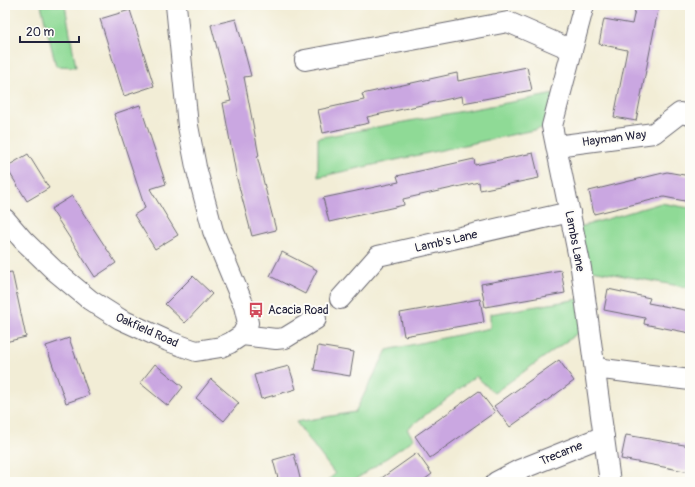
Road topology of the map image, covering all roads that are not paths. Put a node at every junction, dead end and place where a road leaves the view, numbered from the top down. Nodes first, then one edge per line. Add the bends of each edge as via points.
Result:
1 (176, 5) edge
2 (584, 5) edge
3 (572, 50) junction
4 (305, 60) dead end
5 (690, 115) edge
6 (556, 146) junction
7 (570, 212) junction
8 (5, 220) edge
9 (340, 299) dead end
10 (316, 319) dead end
11 (242, 335) junction
12 (595, 368) junction
13 (690, 380) edge
14 (604, 436) junction
15 (496, 482) edge
16 (610, 482) edge

1 - 11 street via 188,126 196,167 213,231 244,306 248,323
2 - 3 street, Lambs Lane
3 - 4 street via 508,22
3 - 6 street, Lambs Lane via 552,126
5 - 6 street, Hayman Way via 680,114 654,133
6 - 7 street, Lambs Lane
7 - 9 street, Lamb's Lane via 378,256
7 - 12 street, Lambs Lane via 581,268
8 - 11 street, Oakfield Road via 55,271 90,300 120,319 196,351 221,347
10 - 11 street via 285,338
12 - 13 street
12 - 14 street, Lambs Lane
14 - 15 street, Trecarne via 519,470
14 - 16 street, Lambs Lane

